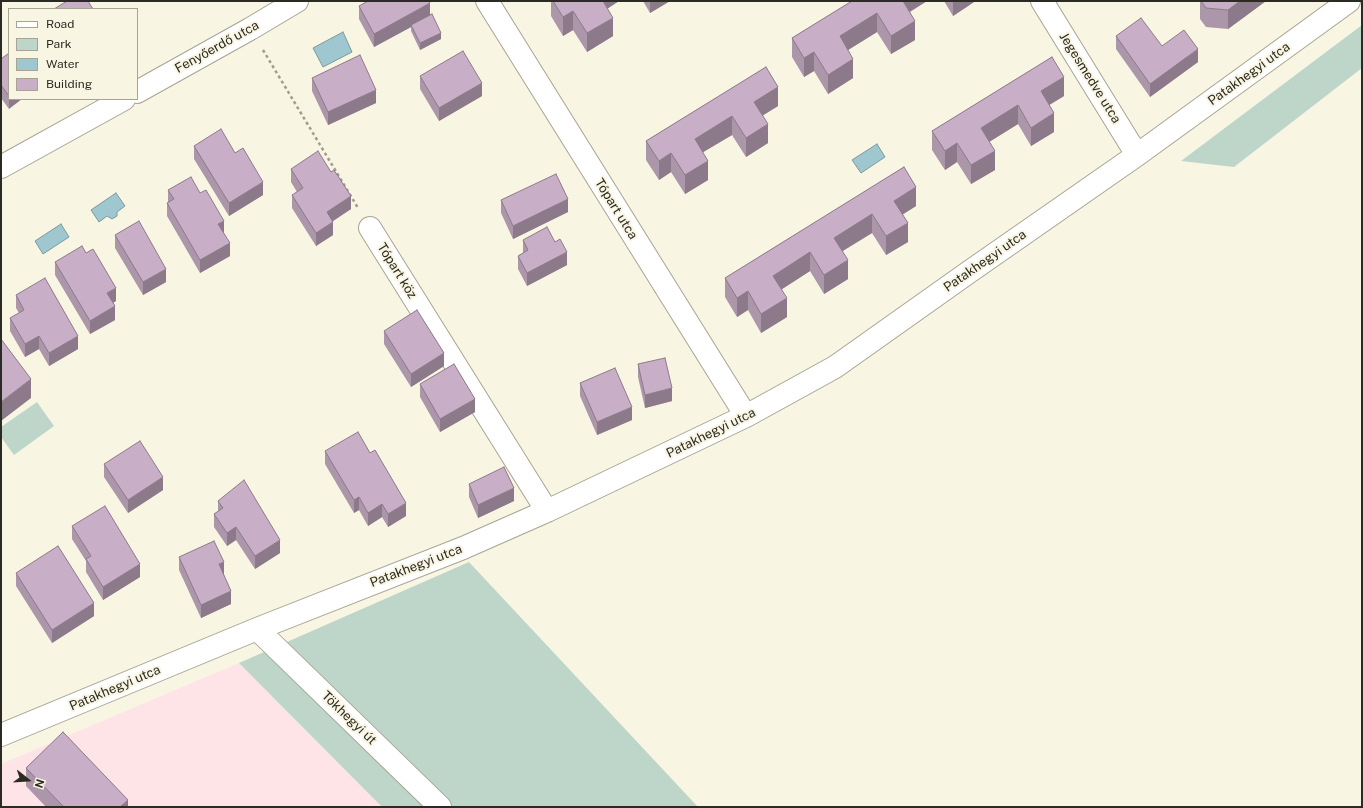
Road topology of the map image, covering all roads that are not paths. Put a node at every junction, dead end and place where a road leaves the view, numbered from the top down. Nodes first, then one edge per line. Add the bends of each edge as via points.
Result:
1 (297, 1) edge
2 (487, 1) edge
3 (1042, 1) edge
4 (1349, 1) edge
5 (138, 91) edge
6 (122, 100) edge
7 (1137, 155) junction
8 (1, 167) edge
9 (370, 228) road end
10 (746, 416) junction
11 (547, 512) junction
12 (257, 628) junction
13 (1, 735) edge
14 (440, 807) edge

1 - 5 street, Fenyőerdő utca
2 - 10 street, Tópart utca
3 - 7 street, Jegesmedve utca
4 - 7 street, Patakhegyi utca
6 - 8 street
7 - 10 street, Patakhegyi utca via 835,367
9 - 11 street, Tópart köz
10 - 11 street, Patakhegyi utca
11 - 12 street, Patakhegyi utca via 463,548
12 - 13 street, Patakhegyi utca
12 - 14 street, Tökhegyi út

